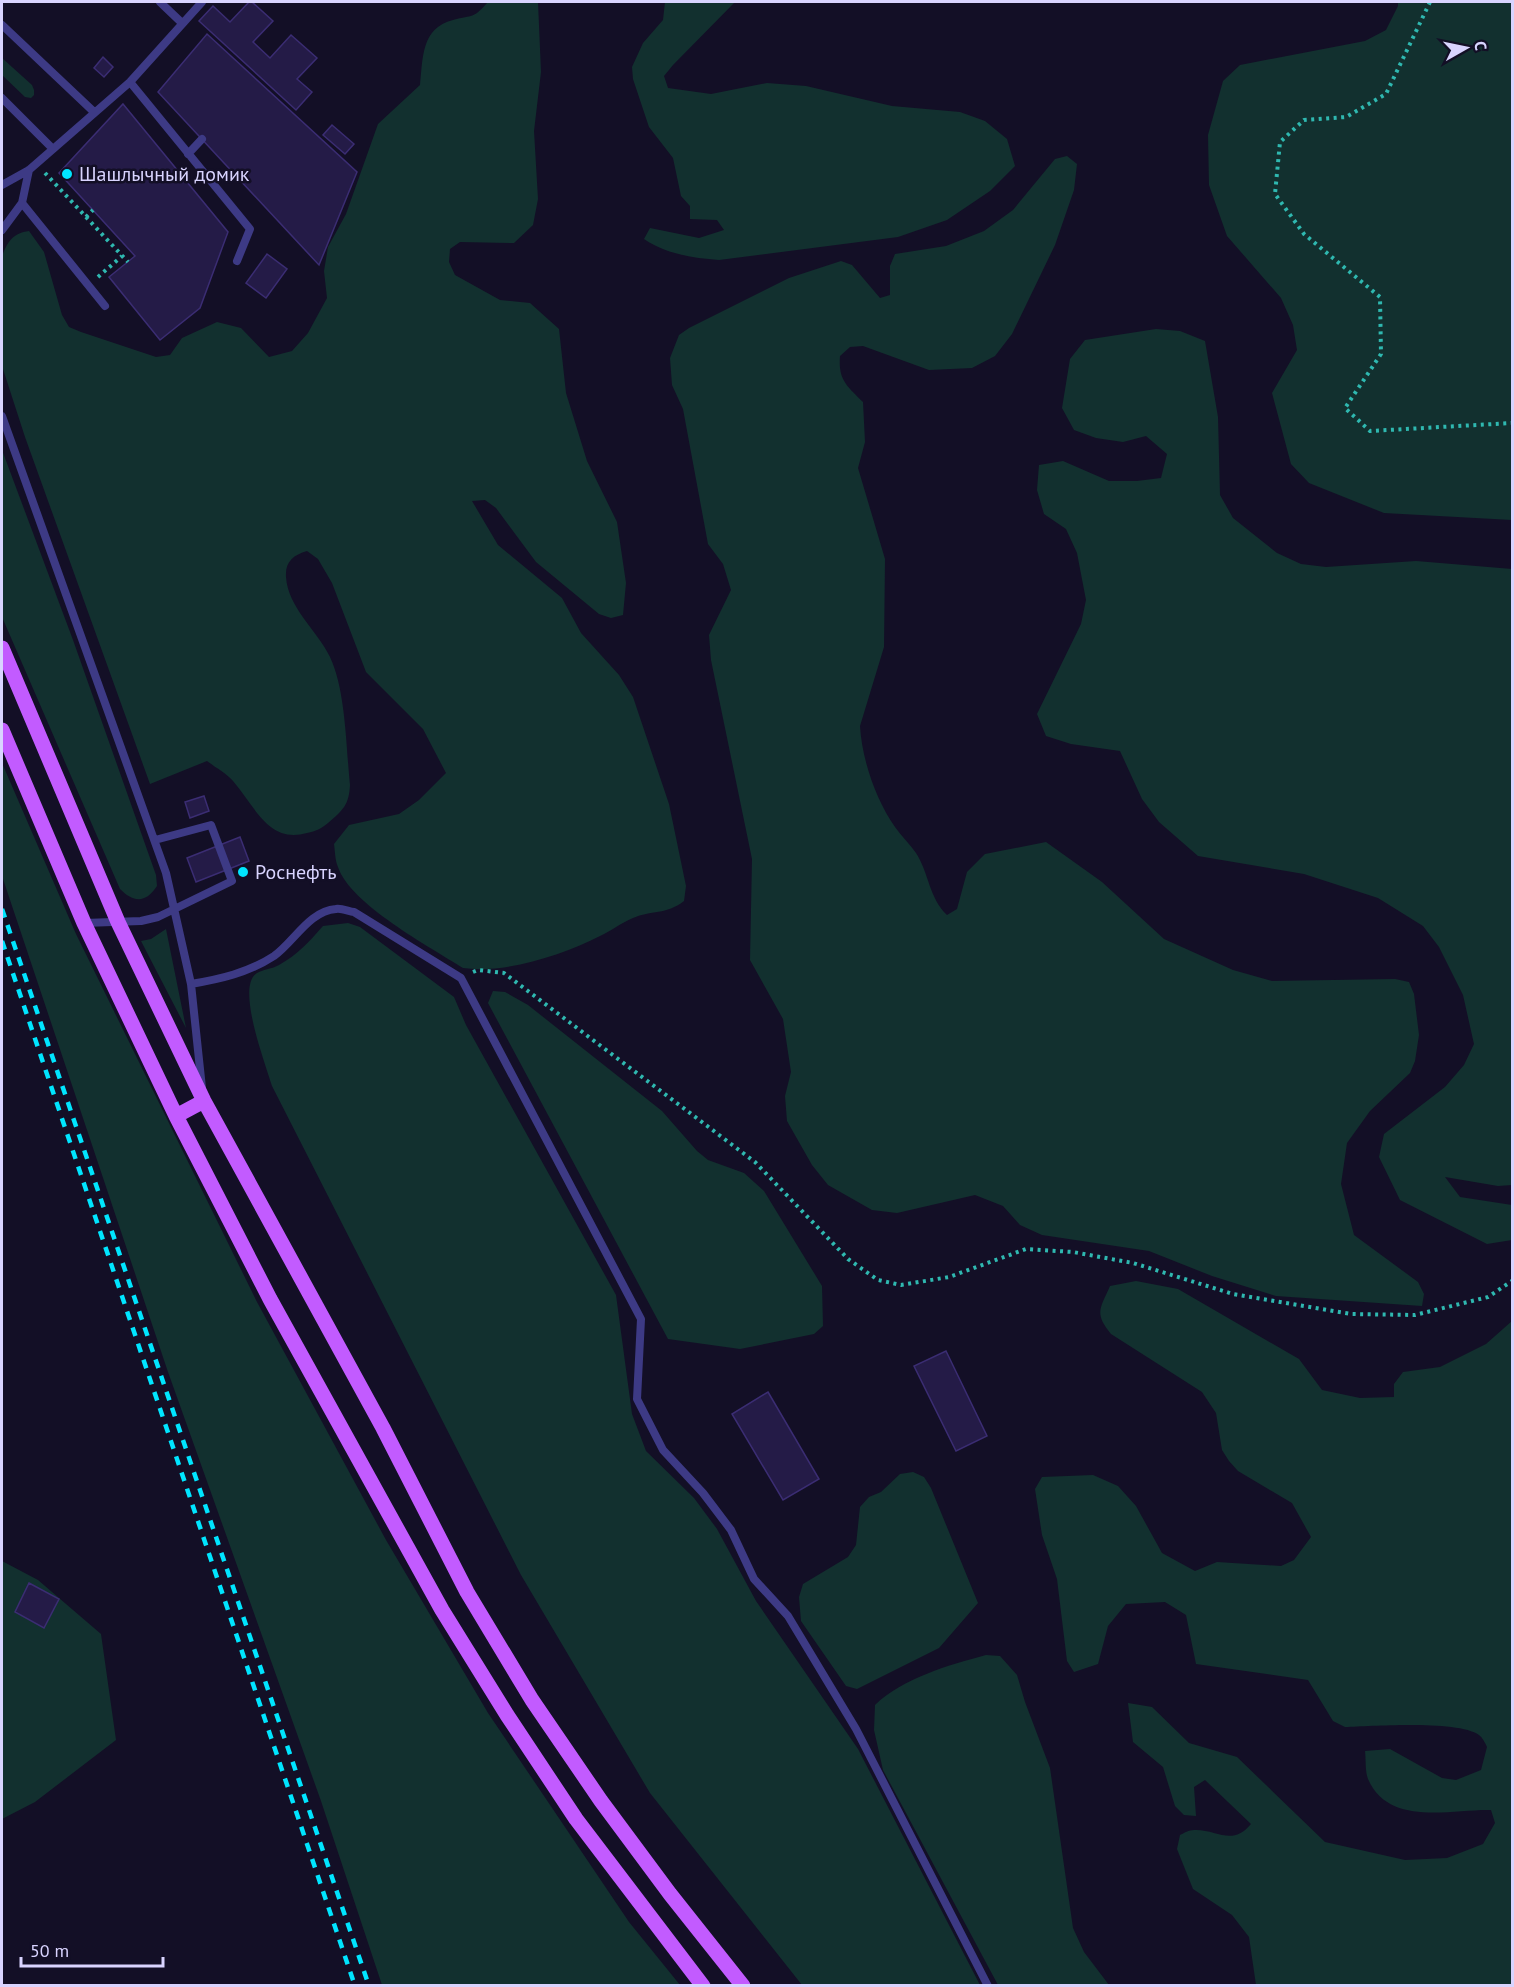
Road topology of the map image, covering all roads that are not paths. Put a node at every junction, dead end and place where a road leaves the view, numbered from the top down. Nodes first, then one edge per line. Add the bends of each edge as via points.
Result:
1 (160, 2) edge
2 (202, 2) edge
3 (182, 23) junction
4 (2, 25) edge
5 (130, 82) junction
6 (2, 98) edge
7 (94, 112) junction
8 (202, 139) dead end
9 (53, 149) junction
10 (188, 154) junction
11 (29, 170) junction
12 (2, 185) edge
13 (22, 204) junction
14 (2, 231) edge
15 (237, 261) dead end
16 (105, 306) dead end
17 (2, 416) edge
18 (2, 648) edge
19 (2, 730) edge
20 (155, 840) junction
21 (176, 910) junction
22 (118, 922) junction
23 (84, 923) junction
24 (191, 984) junction
25 (204, 1101) junction
26 (176, 1116) junction
27 (703, 1986) edge
28 (743, 1986) edge
29 (988, 1986) edge

1 - 3 lane
2 - 3 lane
3 - 5 lane
4 - 7 lane
5 - 7 lane
5 - 10 lane
6 - 9 lane
7 - 9 lane
8 - 10 lane
9 - 11 lane
10 - 15 lane via 250,230
11 - 12 lane
11 - 13 lane
13 - 14 lane
13 - 16 lane
17 - 20 lane
18 - 22 main road
19 - 23 main road
20 - 21 lane
20 - 21 lane via 211,825 232,881
21 - 22 lane via 141,921
21 - 24 lane
22 - 23 lane
22 - 25 main road
23 - 26 main road
24 - 25 lane
24 - 29 lane via 246,972 275,955 317,916 335,909 354,912 461,978 640,1319 637,1399 663,1450 731,1530 753,1579 788,1616 856,1730
25 - 26 main road
25 - 28 main road via 383,1428 467,1593 532,1700 601,1801
26 - 27 main road via 270,1299 442,1610 576,1819

